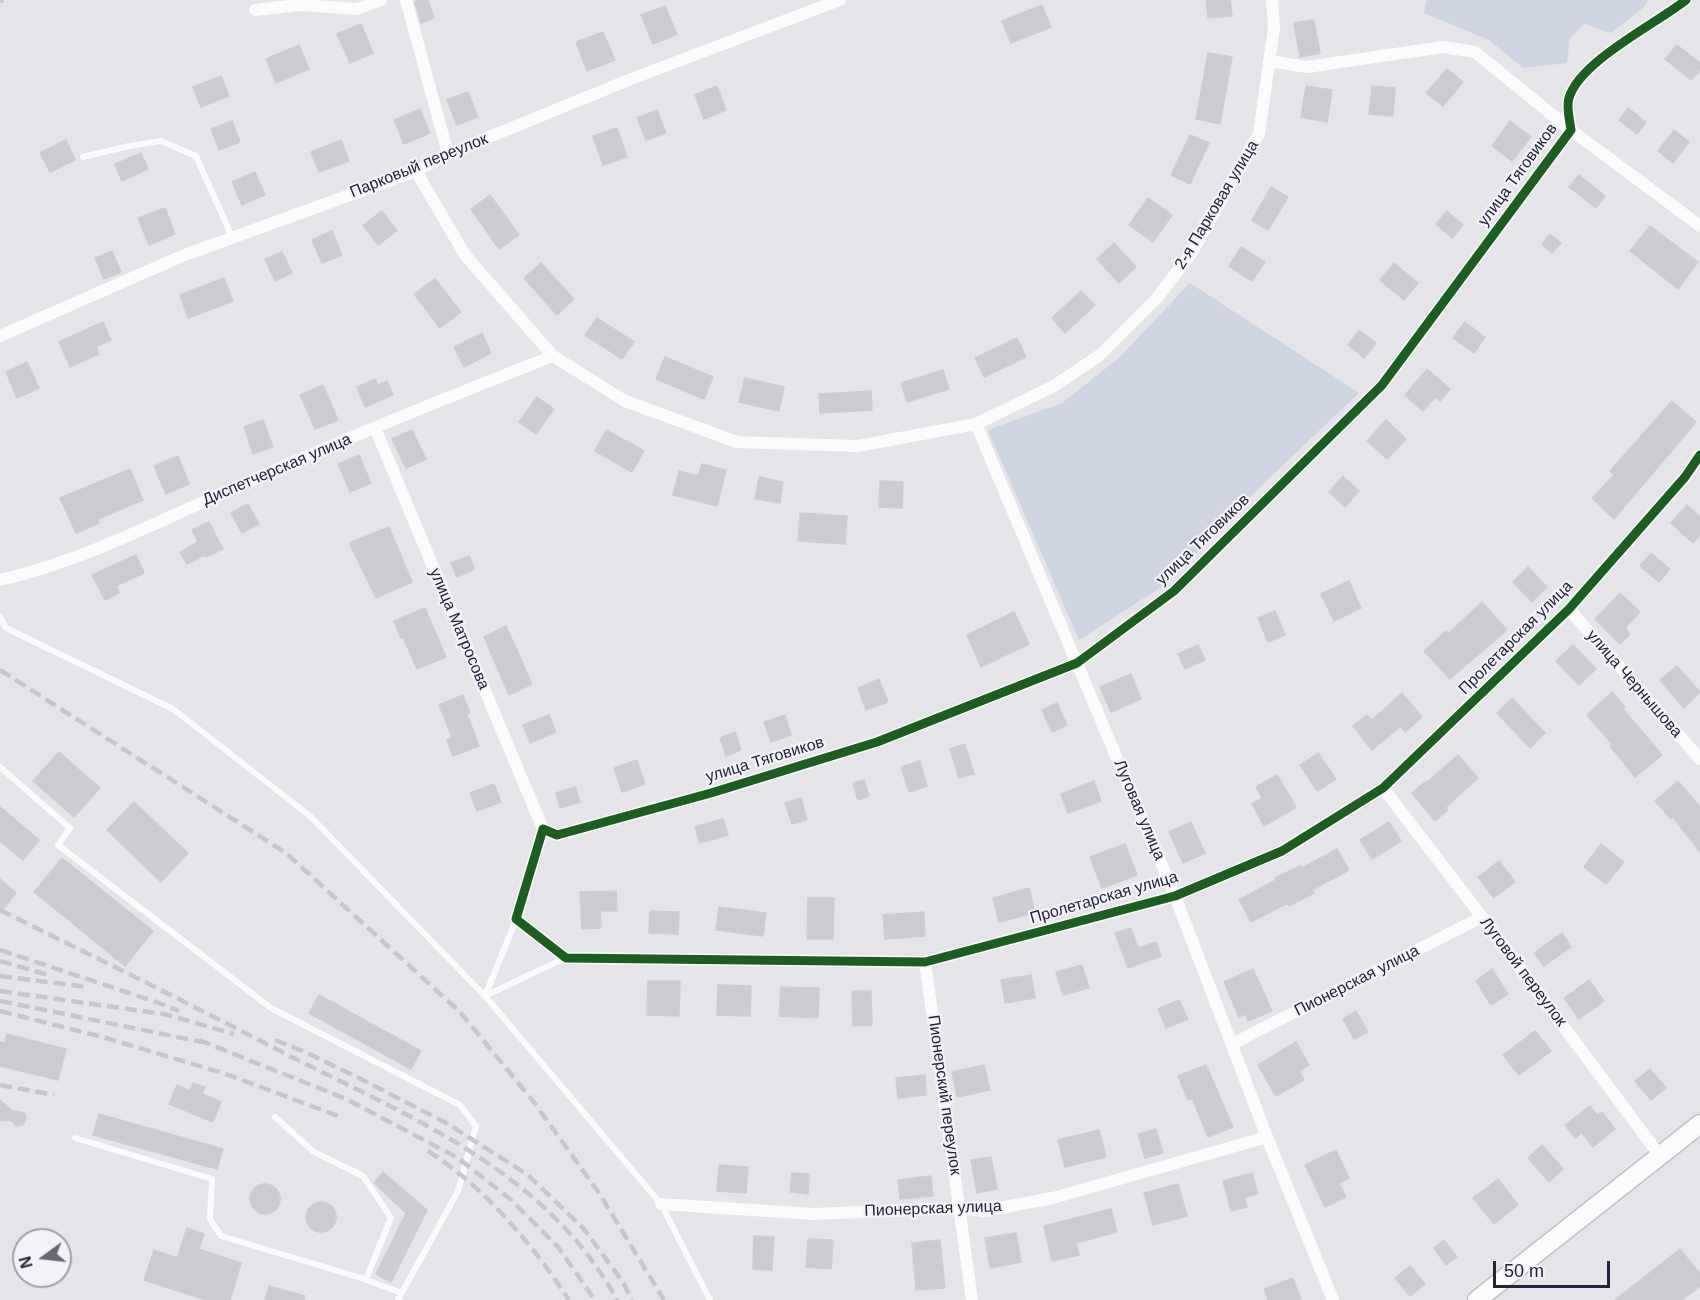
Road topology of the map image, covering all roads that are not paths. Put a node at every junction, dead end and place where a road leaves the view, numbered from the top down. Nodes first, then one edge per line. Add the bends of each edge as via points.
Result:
1 (381, 0) edge
2 (406, 0) edge
3 (840, 0) edge
4 (1272, 0) edge
5 (1686, 0) edge
6 (255, 10) dead end
7 (1269, 61) junction
8 (1571, 130) junction
9 (448, 154) junction
10 (83, 157) dead end
11 (416, 171) junction
12 (1700, 226) edge
13 (233, 238) junction
14 (0, 336) edge
15 (553, 356) junction
16 (976, 424) junction
17 (375, 428) junction
18 (1700, 455) edge
19 (0, 579) edge
20 (1569, 609) junction
21 (0, 617) edge
22 (1077, 663) junction
23 (1700, 759) edge
24 (0, 767) edge
25 (1383, 788) junction
26 (543, 830) junction
27 (1175, 896) junction
28 (1482, 917) junction
29 (516, 919) junction
30 (566, 958) junction
31 (925, 962) junction
32 (485, 996) junction
33 (1232, 1044) junction
34 (274, 1117) dead end
35 (1700, 1124) edge
36 (1267, 1137) junction
37 (75, 1138) dead end
38 (1660, 1156) junction
39 (661, 1204) junction
40 (960, 1208) junction
41 (366, 1279) junction
42 (402, 1293) junction
43 (398, 1300) edge
44 (711, 1300) edge
45 (972, 1300) edge
46 (1333, 1300) edge
47 (1477, 1300) edge

1 - 6 street via 357,9 298,5
2 - 9 street
3 - 9 street, Парковый переулок
4 - 7 street, 2-я Парковая улица via 1274,28
5 - 8 street, улица Тяговиков via 1610,52 1576,84 1568,99
7 - 8 street via 1307,67 1443,47 1475,52
7 - 16 street, 2-я Парковая улица via 1259,134 1192,252 1157,298 1100,355 1054,386
8 - 12 street
8 - 22 street, улица Тяговиков via 1382,385 1174,591
9 - 11 street, Парковый переулок
10 - 13 lane via 161,141 196,156
11 - 13 street, Парковый переулок
11 - 15 street, 2-я Парковая улица via 465,255
13 - 14 street, Парковый переулок via 182,256
15 - 16 street, 2-я Парковая улица via 625,400 737,442 858,446
15 - 17 street, Диспетчерская улица
16 - 22 street, Луговая улица
17 - 19 street, Диспетчерская улица via 84,554
17 - 26 street, улица Матросова
18 - 20 street, Пролетарская улица
20 - 23 street, улица Чернышова
20 - 25 street, Пролетарская улица
21 - 32 lane via 6,628 173,709 310,816
22 - 26 street, улица Тяговиков via 877,742 711,794 557,835
22 - 27 street, Луговая улица
24 - 42 lane via 70,828 58,845 271,1008 460,1105 476,1126 458,1191
25 - 27 street, Пролетарская улица via 1281,851
25 - 28 street, Луговой переулок
26 - 29 street
27 - 31 street, Пролетарская улица
27 - 33 street, Луговая улица
28 - 33 street, Пионерская улица
28 - 38 street, Луговой переулок
29 - 30 street
29 - 32 lane
30 - 31 street, Пролетарская улица
30 - 32 lane
31 - 40 street, Пионерский переулок
32 - 39 lane
33 - 36 street, Луговая улица
34 - 41 lane via 314,1152 363,1176 391,1218
35 - 38 main road
36 - 40 street, Пионерская улица via 1053,1198 982,1210
36 - 46 street, Луговая улица
37 - 41 lane via 212,1179 210,1219 221,1236
38 - 47 main road
39 - 40 street, Пионерская улица via 813,1214
39 - 44 lane
40 - 45 street, Пионерский переулок
41 - 42 lane
42 - 43 lane

